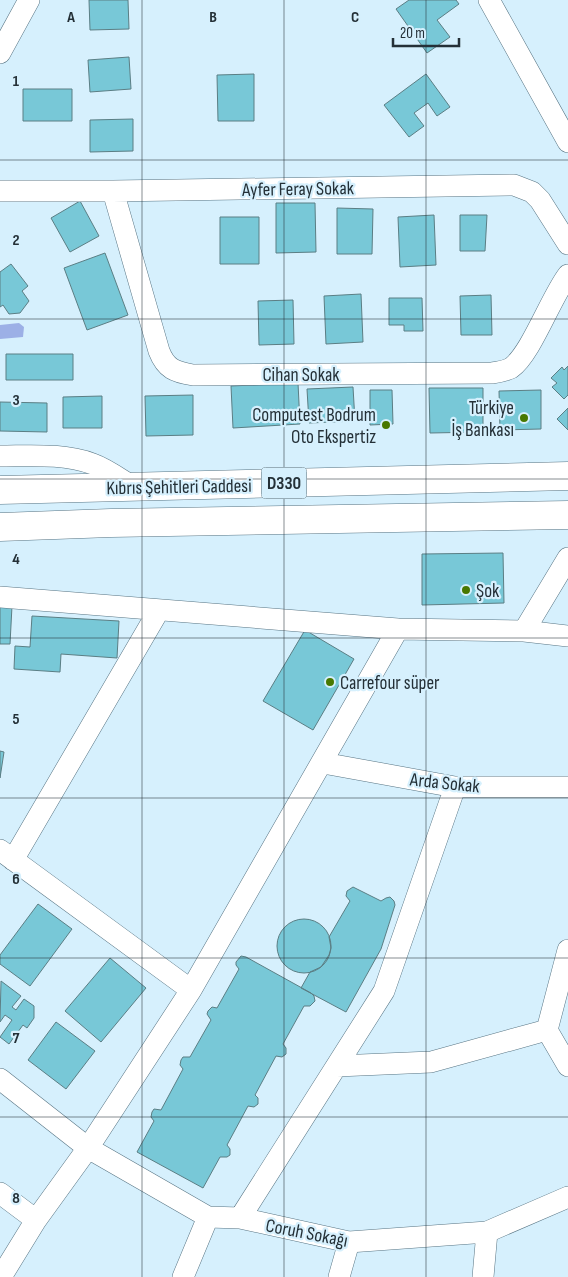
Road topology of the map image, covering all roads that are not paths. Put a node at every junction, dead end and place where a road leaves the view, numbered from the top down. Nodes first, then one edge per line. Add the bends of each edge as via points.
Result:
1 (29, 0) edge
2 (489, 0) edge
3 (0, 53) edge
4 (568, 142) edge
5 (0, 191) edge
6 (113, 191) junction
7 (568, 244) edge
8 (568, 275) edge
9 (0, 456) edge
10 (568, 476) edge
11 (133, 487) junction
12 (0, 490) edge
13 (568, 515) edge
14 (0, 528) edge
15 (568, 558) edge
16 (0, 597) edge
17 (159, 610) junction
18 (398, 629) junction
19 (524, 631) junction
20 (568, 636) edge
21 (323, 763) junction
22 (456, 787) junction
23 (568, 787) edge
24 (7, 855) edge
25 (568, 950) edge
26 (192, 990) junction
27 (546, 1030) junction
28 (337, 1066) junction
29 (568, 1066) edge
30 (0, 1079) edge
31 (88, 1148) junction
32 (0, 1193) edge
33 (568, 1197) edge
34 (208, 1217) junction
35 (240, 1218) junction
36 (36, 1220) junction
37 (487, 1232) junction
38 (349, 1242) junction
39 (1, 1277) edge
40 (183, 1277) edge
41 (339, 1277) edge
42 (483, 1277) edge

1 - 3 street
2 - 4 street
5 - 6 street, Ayfer Feray Sokak
6 - 7 street, Ayfer Feray Sokak via 514,185 532,192 540,200
6 - 8 street, Cihan Sokak via 159,351 165,364 179,373 502,371 518,362
9 - 11 street via 58,456 81,461 93,464
10 - 11 highway, Kıbrıs Şehitleri Caddesi / D330
11 - 12 highway, Kıbrıs Şehitleri Caddesi / D330
13 - 14 highway, Kıbrıs Şehitleri Caddesi / D330
15 - 19 street
16 - 17 street
17 - 18 street
17 - 24 street
18 - 19 street
18 - 21 street
19 - 20 street
21 - 22 street, Arda Sokak
21 - 26 street
22 - 23 street, Arda Sokak
22 - 28 street via 384,991
24 - 26 street
25 - 27 street
26 - 31 street
27 - 28 street via 431,1062
27 - 29 street
28 - 35 street
30 - 31 street, Coruh Sokağı
31 - 34 street, Coruh Sokağı
31 - 36 street
32 - 36 street
33 - 37 street, Coruh Sokağı
34 - 35 street, Coruh Sokağı
34 - 40 street
35 - 38 street, Coruh Sokağı
36 - 39 street
37 - 38 street, Coruh Sokağı
37 - 42 street
38 - 41 street

